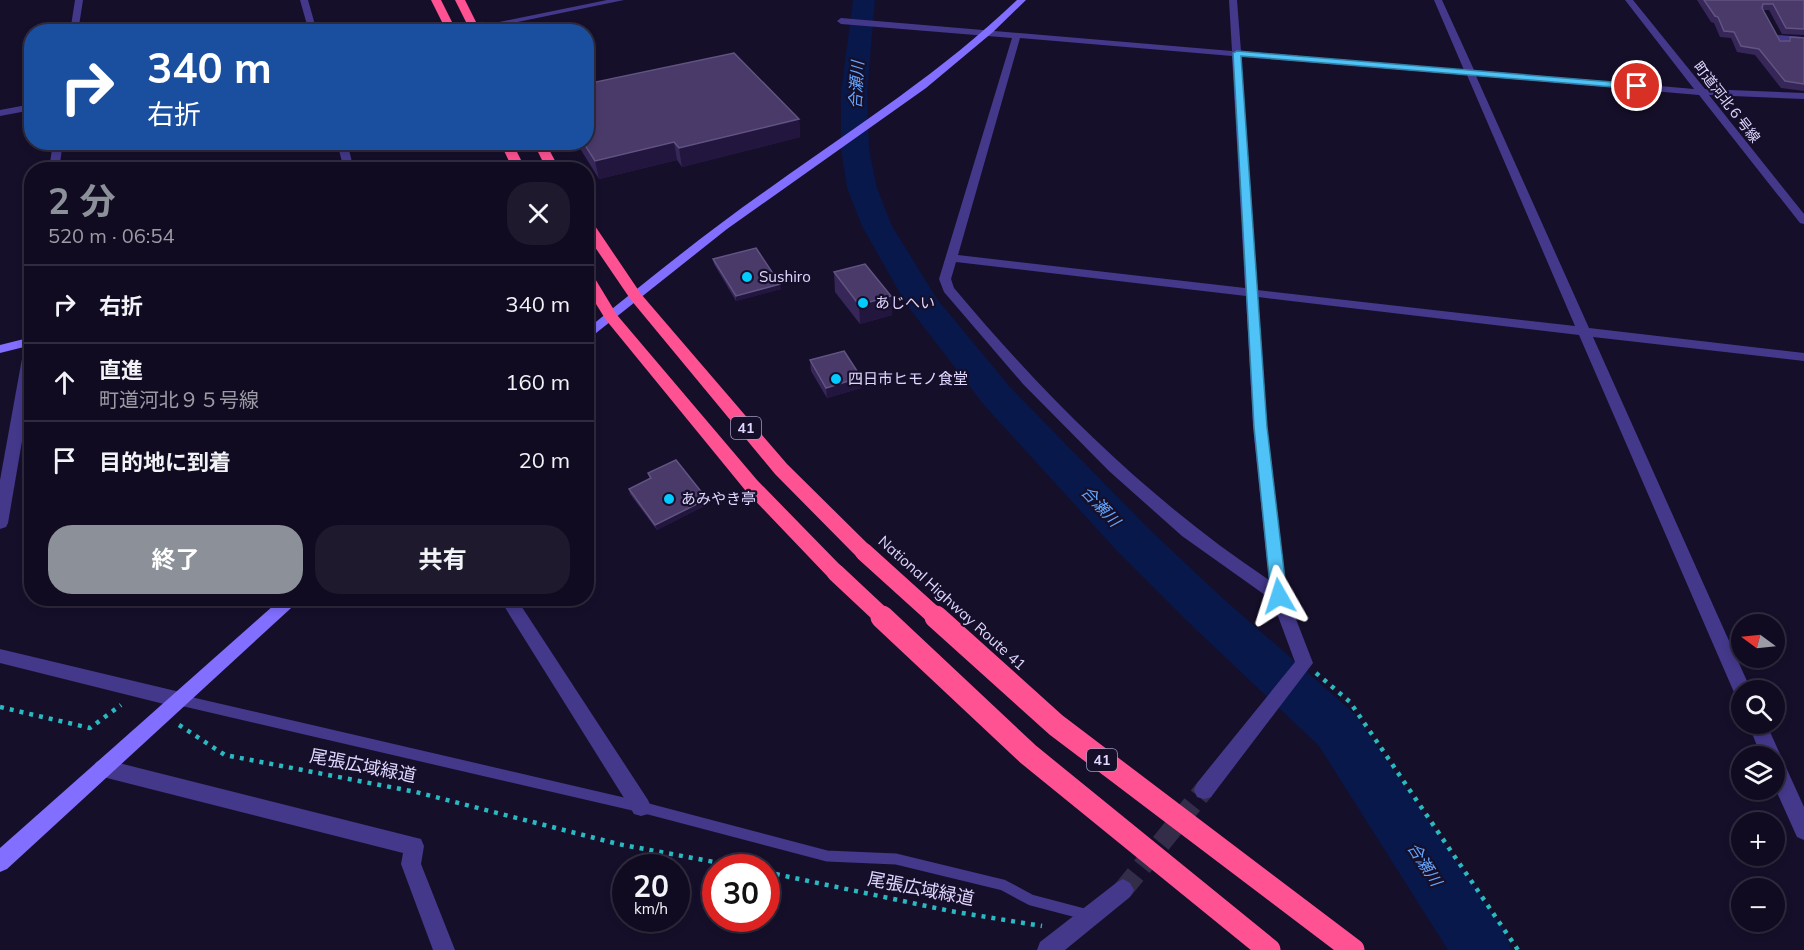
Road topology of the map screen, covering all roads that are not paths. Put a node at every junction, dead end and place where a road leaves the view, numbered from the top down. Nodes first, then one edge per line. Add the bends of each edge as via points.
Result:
1 (79, 0) edge
2 (304, 0) edge
3 (435, 0) edge
4 (460, 0) edge
5 (620, 0) edge
6 (1022, 0) edge
7 (1233, 0) edge
8 (1438, 0) edge
9 (1629, 0) edge
10 (841, 21) dead end
11 (75, 24) edge
12 (311, 24) edge
13 (448, 24) edge
14 (477, 24) edge
15 (504, 24) edge
16 (989, 33) junction
17 (1017, 35) junction
18 (1777, 37) edge
19 (1804, 40) edge
20 (1237, 53) junction
21 (1470, 73) junction
22 (1701, 92) junction
23 (1804, 96) edge
24 (24, 108) edge
25 (0, 113) edge
26 (1804, 221) edge
27 (594, 235) edge
28 (951, 258) junction
29 (594, 288) edge
30 (1251, 293) junction
31 (636, 297) junction
32 (611, 317) junction
33 (594, 331) edge
34 (1584, 331) junction
35 (24, 344) edge
36 (0, 349) edge
37 (1804, 357) edge
38 (24, 387) edge
39 (0, 523) edge
40 (1279, 596) junction
41 (285, 606) edge
42 (512, 606) edge
43 (0, 656) edge
44 (1738, 680) edge
45 (180, 700) junction
46 (103, 768) junction
47 (1785, 788) edge
48 (1204, 790) tunnel mouth
49 (641, 807) junction
50 (1804, 830) edge
51 (0, 862) edge
52 (1123, 890) tunnel mouth
53 (1090, 916) junction
54 (444, 950) edge
55 (1048, 950) edge
56 (1269, 950) edge
57 (1353, 950) edge

1 - 11 street
2 - 12 street
3 - 13 highway
4 - 14 highway
5 - 15 street
6 - 16 main road
7 - 20 street
8 - 21 street
9 - 22 street, 町道河北６号線
10 - 16 street
16 - 17 street
16 - 31 main road via 872,124 742,213
17 - 20 street
17 - 28 street
18 - 19 street
20 - 21 street
20 - 30 street
21 - 22 street
21 - 34 street
22 - 23 street
22 - 26 street, 町道河北６号線
24 - 25 street
27 - 31 highway, National Highway Route 41 / 41
28 - 30 street
28 - 40 street via 945,279 948,289 1001,354 1073,428 1176,522
29 - 32 highway, 41
30 - 34 street
30 - 40 street via 1260,427
31 - 32 main road
31 - 57 highway, National Highway Route 41 / 41, bridge via 781,469 864,552 1056,725
32 - 33 main road
32 - 56 highway, 41, bridge via 751,485 836,573 1028,754
34 - 37 street
34 - 44 street
35 - 36 main road
38 - 39 street
40 - 48 street via 1301,667
41 - 45 main road
42 - 49 street
43 - 45 street
45 - 46 main road
45 - 49 lane
46 - 51 main road
46 - 54 street via 414,846 411,864
47 - 50 street
49 - 53 lane via 826,856 896,859 1004,885 1031,900
52 - 53 street
53 - 55 street

